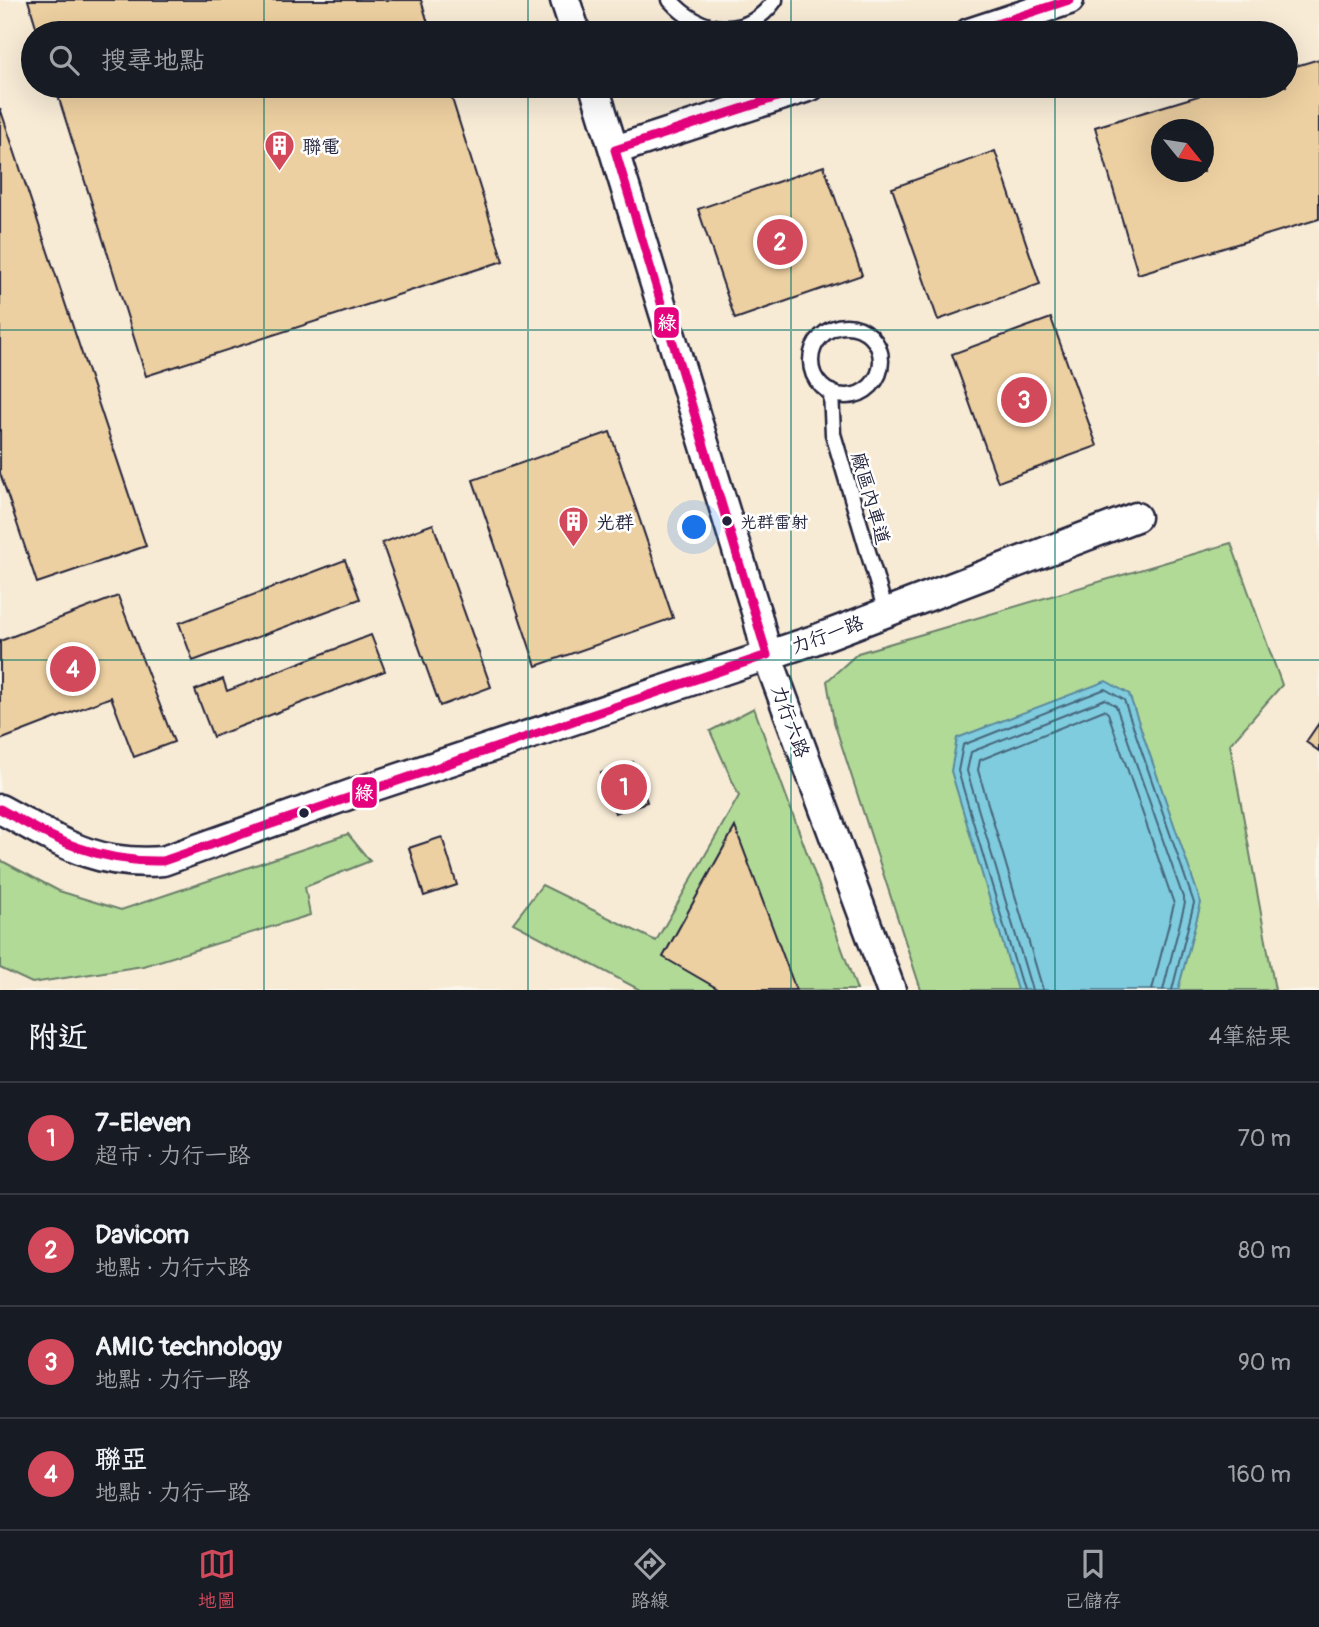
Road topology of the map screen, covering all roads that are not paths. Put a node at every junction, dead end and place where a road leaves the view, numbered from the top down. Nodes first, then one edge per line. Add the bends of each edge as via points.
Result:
1 (565, 0) edge
2 (670, 0) edge
3 (775, 0) edge
4 (1069, 0) edge
5 (572, 21) edge
6 (694, 21) edge
7 (751, 21) edge
8 (1005, 21) edge
9 (598, 98) edge
10 (774, 98) edge
11 (615, 150) junction
12 (831, 392) junction
13 (1136, 517) dead end
14 (886, 612) junction
15 (766, 655) junction
16 (0, 809) edge
17 (891, 990) edge

1 - 5 street
2 - 6 lane
3 - 7 lane
4 - 8 street
9 - 11 street, 力行六路
10 - 11 street
11 - 15 street, 力行六路
12 - 12 lane via 814,376 810,358 817,341 839,327 866,332 878,346 881,364 874,381 861,393 843,397
12 - 14 lane, 廠區內車道 via 833,434
13 - 14 street, 力行一路
14 - 15 street, 力行一路
15 - 16 street, 力行一路 via 163,861 131,864 83,854
15 - 17 street, 力行六路

